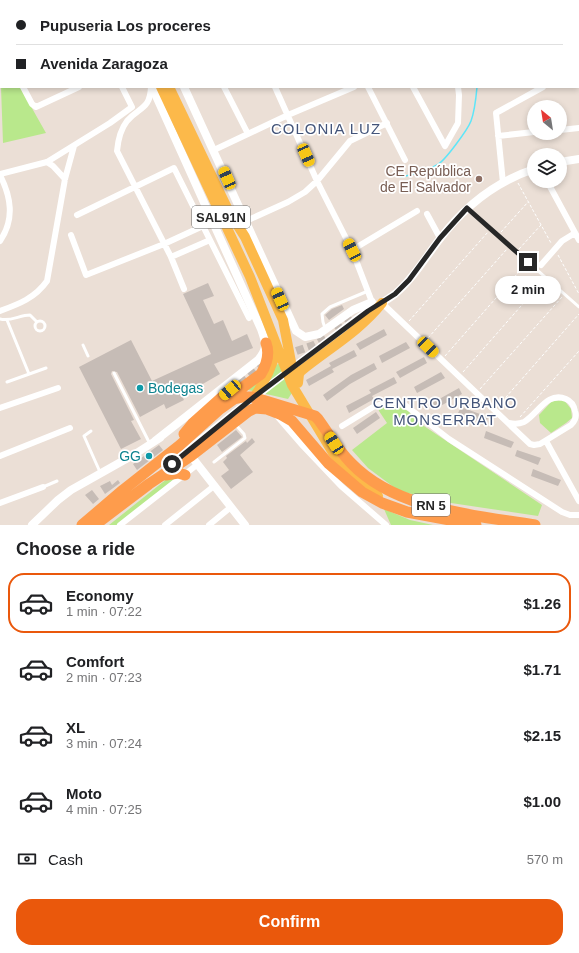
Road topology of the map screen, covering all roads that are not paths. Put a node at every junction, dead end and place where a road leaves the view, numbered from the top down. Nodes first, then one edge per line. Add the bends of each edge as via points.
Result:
1 (24, 88) edge
2 (77, 88) edge
3 (122, 88) edge
4 (151, 88) edge
5 (152, 88) edge
6 (161, 88) edge
7 (169, 88) edge
8 (184, 88) edge
9 (225, 88) edge
10 (275, 88) edge
11 (352, 88) edge
12 (369, 88) edge
13 (414, 88) edge
14 (458, 88) edge
15 (541, 88) edge
16 (146, 104) junction
17 (165, 115) junction
18 (288, 115) junction
19 (387, 123) junction
20 (579, 128) edge
21 (567, 129) edge
22 (527, 133) edge
23 (248, 134) junction
24 (498, 136) junction
25 (74, 146) junction
26 (214, 150) junction
27 (579, 159) edge
28 (405, 160) dead end
29 (567, 161) edge
30 (47, 162) junction
31 (527, 172) edge
32 (0, 174) edge
33 (65, 179) junction
34 (318, 181) junction
35 (503, 183) junction
36 (136, 186) junction
37 (551, 188) edge
38 (467, 208) junction
39 (228, 210) junction
40 (417, 211) dead end
41 (427, 214) dead end
42 (77, 215) dead end
43 (246, 221) junction
44 (203, 226) junction
45 (575, 233) junction
46 (72, 234) dead end
47 (440, 238) junction
48 (210, 240) junction
49 (579, 240) edge
50 (0, 241) edge
51 (164, 244) junction
52 (352, 250) junction
53 (171, 257) junction
54 (541, 265) dead end
55 (184, 289) dead end
56 (368, 291) junction
57 (377, 302) junction
58 (579, 307) edge
59 (0, 311) edge
60 (352, 317) tunnel mouth
61 (249, 318) dead end
62 (0, 319) edge
63 (7, 320) junction
64 (37, 322) dead end
65 (270, 329) joint
66 (326, 329) junction
67 (287, 340) joint
68 (82, 345) dead end
69 (267, 346) junction
70 (88, 356) dead end
71 (46, 368) dead end
72 (114, 373) dead end
73 (29, 374) junction
74 (7, 382) dead end
75 (298, 383) junction
76 (58, 388) dead end
77 (226, 394) joint
78 (254, 397) junction
79 (0, 408) edge
80 (272, 411) junction
81 (315, 419) junction
82 (234, 423) junction
83 (509, 424) junction
84 (342, 426) dead end
85 (70, 428) dead end
86 (91, 431) dead end
87 (188, 437) junction
88 (546, 441) junction
89 (153, 442) junction
90 (0, 456) edge
91 (164, 458) junction
92 (214, 462) dead end
93 (196, 463) junction
94 (100, 472) junction
95 (184, 475) junction
96 (57, 481) dead end
97 (149, 484) junction
98 (214, 486) junction
99 (42, 487) joint
100 (123, 490) junction
101 (579, 501) edge
102 (0, 503) edge
103 (231, 507) junction
104 (579, 515) edge
105 (458, 522) junction
106 (98, 523) edge
107 (241, 524) edge
108 (32, 525) edge
109 (76, 525) edge
110 (82, 525) edge
111 (120, 525) edge
112 (165, 525) edge
113 (209, 525) edge
114 (386, 525) edge
115 (476, 525) edge
116 (535, 525) edge

1 - 2 street via 32,104 38,107
3 - 25 street via 132,107
4 - 16 street
5 - 17 street
6 - 65 main road, SAL91N via 250,277
7 - 39 main road, SAL91N
8 - 26 street
9 - 23 street
10 - 18 street
11 - 18 street
12 - 19 street
13 - 14 street via 445,146 458,123
15 - 24 street via 497,112
16 - 17 street via 159,105
16 - 36 street via 127,121 120,132 117,151
17 - 69 street
18 - 23 street
18 - 34 street
19 - 28 street
19 - 34 street via 350,141
20 - 21 street
22 - 24 street
23 - 26 street
24 - 35 street
25 - 30 street
25 - 33 street
26 - 43 street
27 - 29 street
30 - 32 street
30 - 33 street
31 - 35 street
32 - 50 street via 7,189 10,208 8,226
33 - 59 street via 47,281 30,298
34 - 43 street via 288,202
34 - 52 street
35 - 38 street
36 - 42 street
36 - 44 street via 174,168
36 - 51 street
37 - 45 street
38 - 47 street
38 - 58 lane
39 - 67 main road, SAL91N via 241,228 277,306
39 - 78 main road via 280,330 274,359 262,387
40 - 52 street
41 - 47 street
43 - 66 street via 296,331 309,337
44 - 48 street
44 - 51 street
45 - 49 street
45 - 54 street via 564,240
46 - 51 street via 86,275
47 - 57 street via 409,280 395,294
48 - 53 street
48 - 61 street
51 - 53 street
52 - 56 street
53 - 55 street
56 - 57 street
56 - 66 lane via 330,307 322,314
57 - 60 street
57 - 66 street via 353,310
57 - 75 main road via 373,314 298,374
57 - 78 street
57 - 83 street
62 - 63 lane
63 - 64 lane via 30,315
63 - 73 lane
65 - 81 main road, RN 5 via 292,385
67 - 75 main road, RN 5
68 - 70 lane
69 - 87 highway via 266,364 261,374 213,411
69 - 89 street via 258,360
71 - 73 lane
72 - 89 lane
73 - 74 lane
75 - 81 main road, RN 5
76 - 79 street
77 - 89 street
77 - 91 highway via 192,423
78 - 93 street
80 - 82 highway via 254,408
80 - 105 highway via 298,426 328,463 367,495 407,512
80 - 114 street via 341,486
81 - 87 highway via 312,415 263,400 243,397 230,402
81 - 105 main road, RN 5 via 342,466 356,480 389,502 439,514
81 - 116 highway, RN 5 via 350,463 378,486 398,495 456,512
82 - 92 lane via 244,434 244,438
82 - 93 highway via 211,444
83 - 88 street via 530,444
83 - 88 street via 525,421 551,399 567,399 575,409 575,422
84 - 104 street via 382,404 395,402 406,405 449,440 562,512
85 - 90 street
86 - 94 lane via 84,436
87 - 91 highway
88 - 101 street
89 - 94 street
91 - 100 highway
93 - 95 street
93 - 97 highway
93 - 98 street
94 - 108 street via 65,494
95 - 97 highway via 168,475
95 - 111 street
96 - 99 lane
97 - 106 highway
98 - 103 street
98 - 112 street
99 - 102 street
100 - 109 highway
100 - 110 highway
103 - 107 street
103 - 113 street
105 - 115 highway, RN 5

